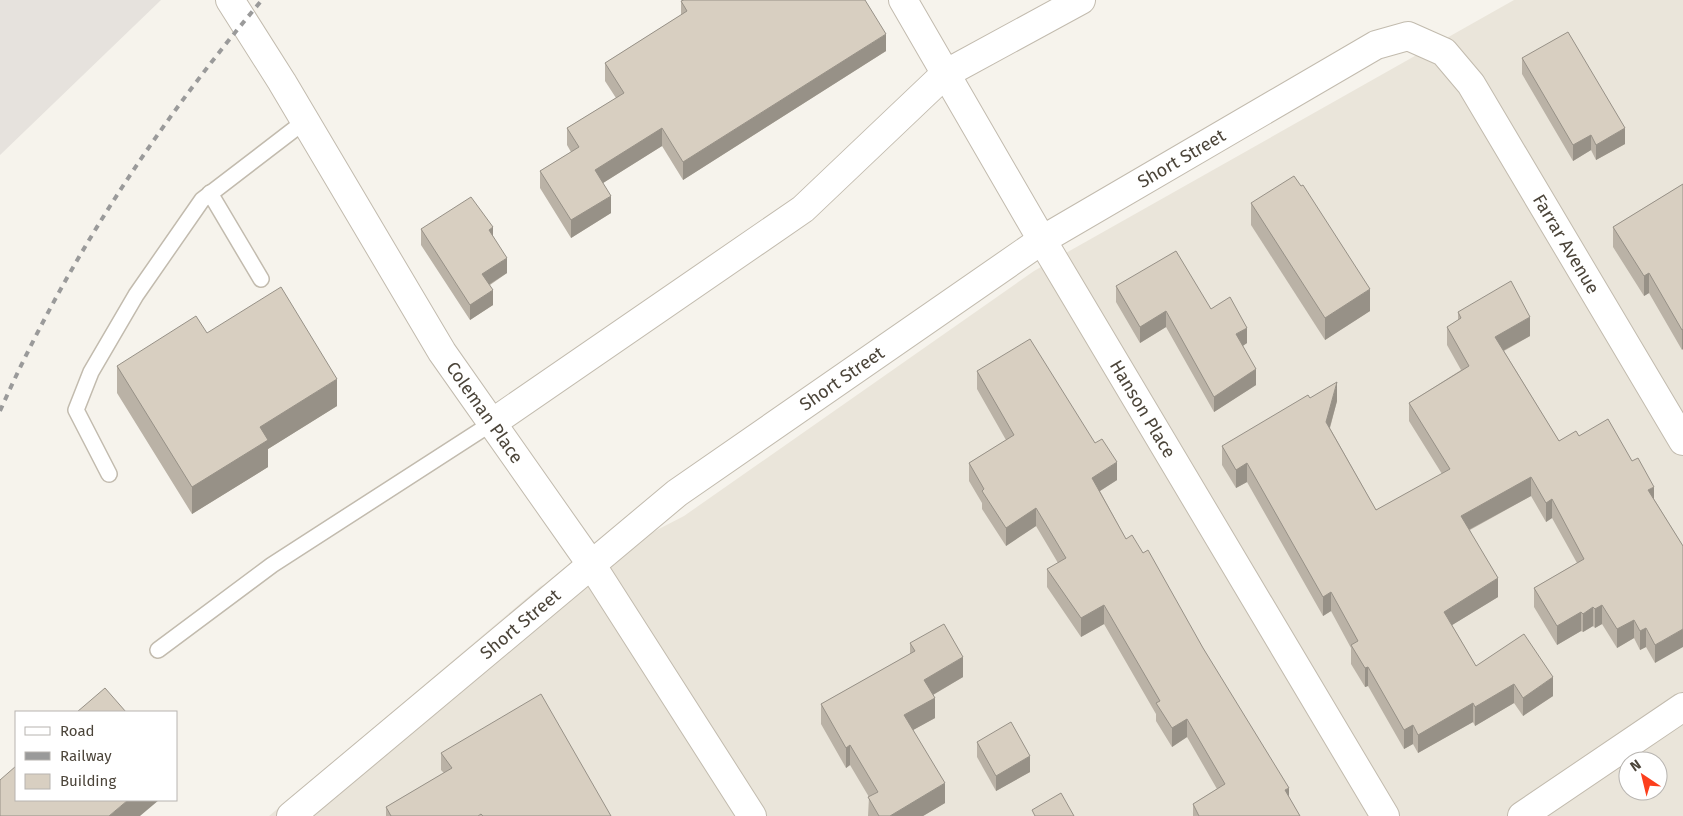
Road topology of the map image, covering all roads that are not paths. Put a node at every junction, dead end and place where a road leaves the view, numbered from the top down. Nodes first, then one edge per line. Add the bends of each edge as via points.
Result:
1 (230, 0) edge
2 (903, 0) edge
3 (1081, 0) edge
4 (1444, 52) joint
5 (946, 74) junction
6 (306, 121) junction
7 (210, 193) junction
8 (1042, 240) junction
9 (261, 278) dead end
10 (492, 423) junction
11 (1683, 441) edge
12 (110, 474) dead end
13 (591, 564) junction
14 (158, 650) dead end
15 (1683, 707) edge
16 (291, 816) edge
17 (752, 816) edge
18 (1385, 816) edge
19 (1522, 816) edge

1 - 6 street, Coleman Place
2 - 5 street, Hanson Place
3 - 5 street
4 - 8 street, Short Street via 1408,36 1376,45
4 - 11 street, Farrar Avenue via 1471,84
5 - 8 street, Hanson Place
5 - 10 street via 803,209
6 - 7 lane
6 - 10 street, Coleman Place via 442,352
7 - 9 lane
7 - 12 lane via 136,295 91,372 76,410
8 - 13 street, Short Street via 677,493
8 - 18 street, Hanson Place
10 - 13 street, Coleman Place
10 - 14 lane via 272,565
13 - 16 street, Short Street
13 - 17 street, Coleman Place
15 - 19 street

